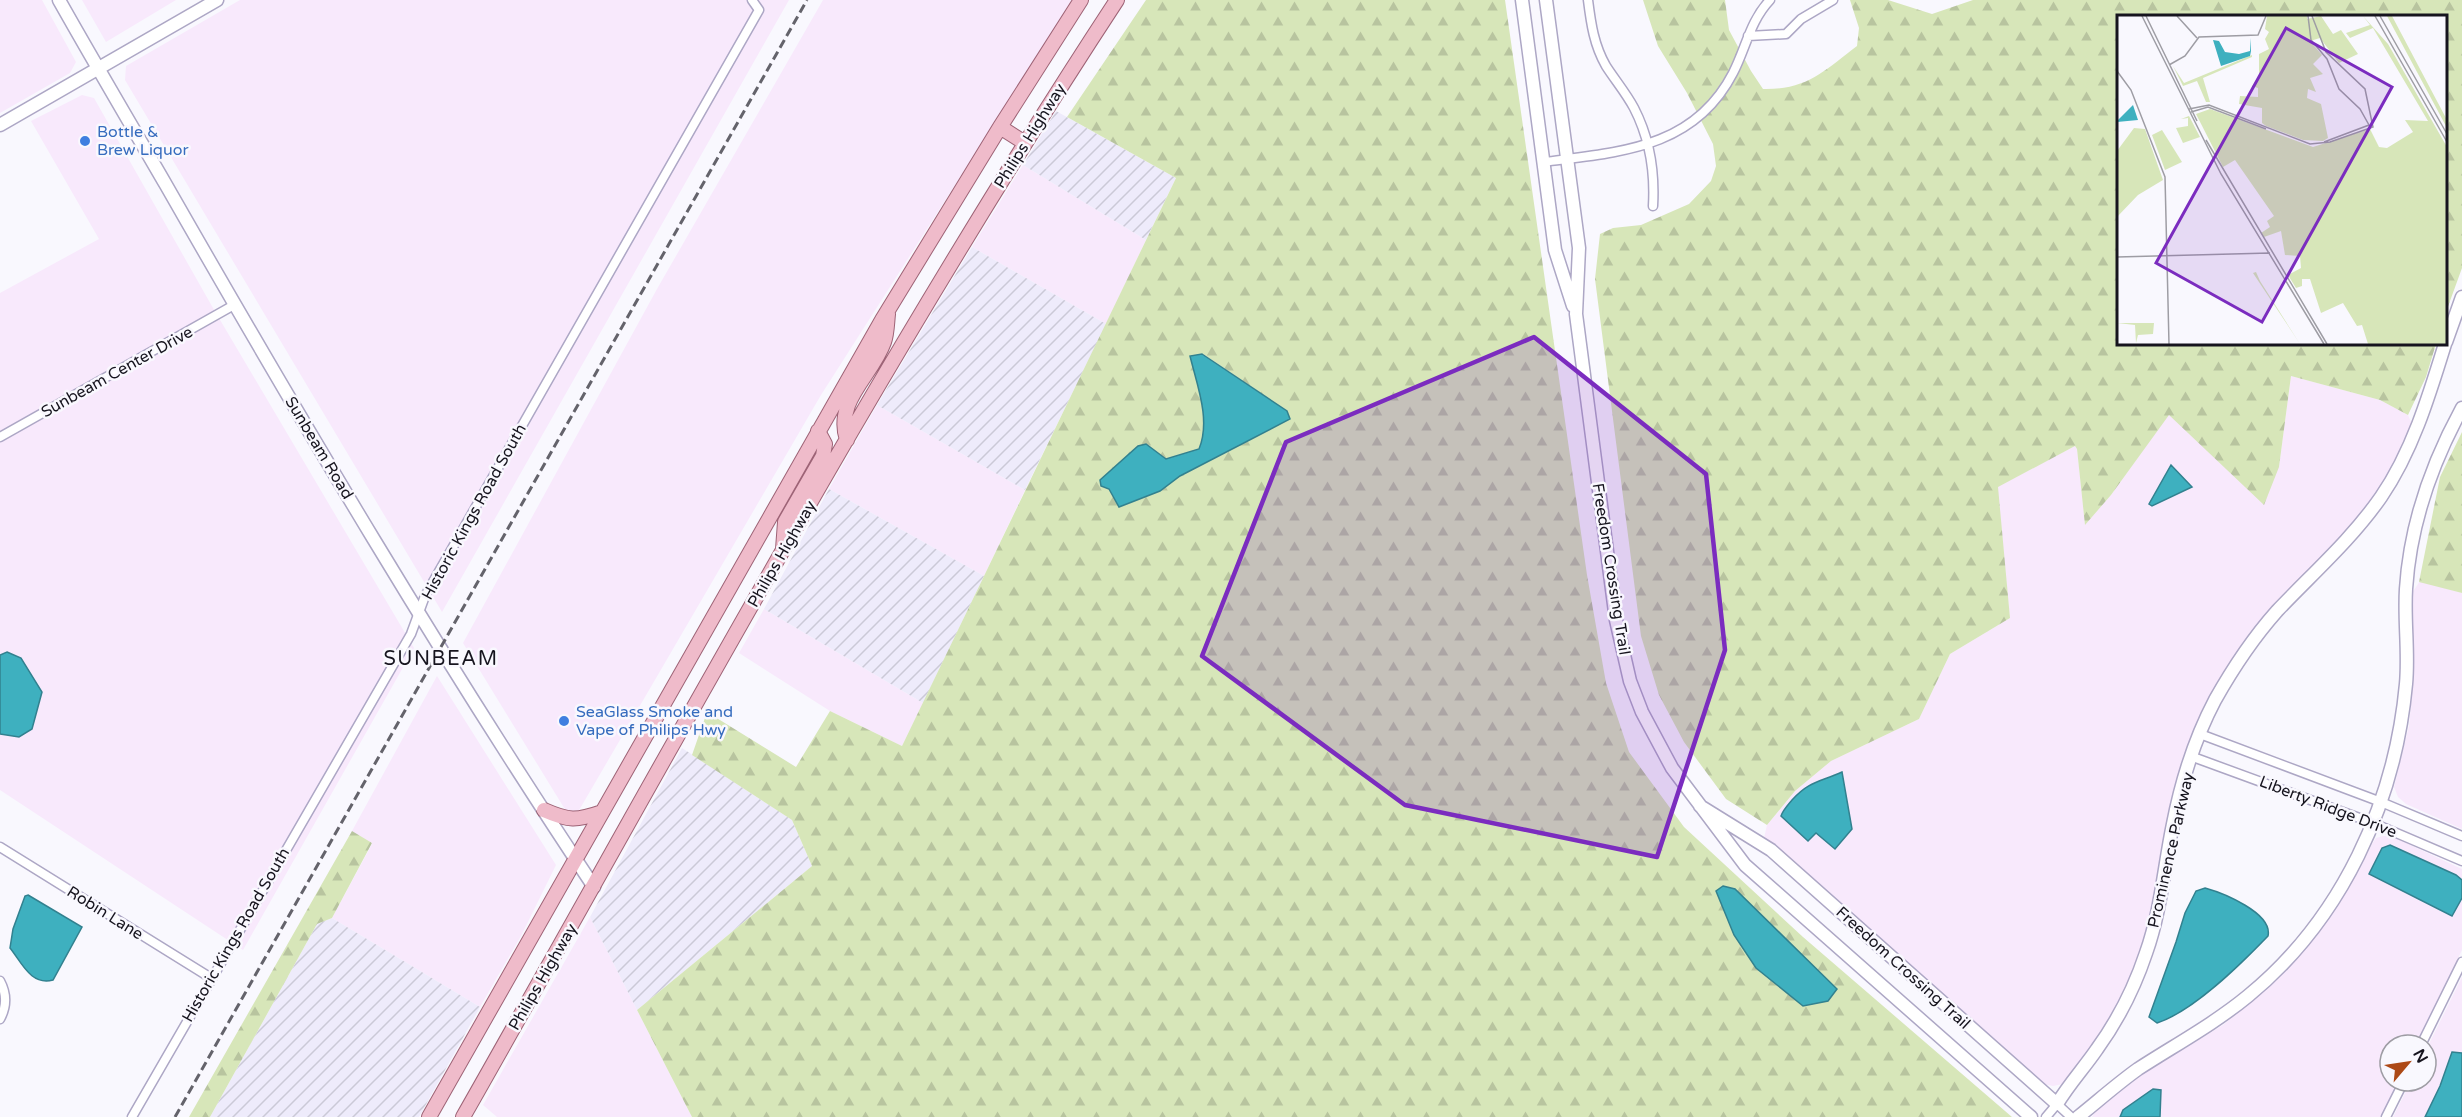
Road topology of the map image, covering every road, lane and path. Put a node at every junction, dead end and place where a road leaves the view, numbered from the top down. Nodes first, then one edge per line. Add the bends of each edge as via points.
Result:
1 (59, 0) edge
2 (217, 0) edge
3 (1082, 0) edge
4 (1117, 0) edge
5 (1522, 0) edge
6 (1546, 0) edge
7 (1588, 0) edge
8 (1770, 0) edge
9 (1833, 0) edge
10 (753, 1) edge
11 (1748, 36) junction
12 (99, 68) junction
13 (0, 125) edge
14 (999, 127) junction
15 (1025, 143) junction
16 (1648, 145) junction
17 (1567, 159) junction
18 (1544, 162) junction
19 (1653, 206) dead end
20 (2462, 297) edge
21 (234, 305) junction
22 (888, 309) junction
23 (1576, 314) junction
24 (2447, 338) edge
25 (2444, 345) edge
26 (2462, 408) edge
27 (818, 431) junction
28 (0, 437) edge
29 (847, 440) junction
30 (782, 554) junction
31 (418, 614) junction
32 (2200, 734) junction
33 (2193, 756) junction
34 (2381, 802) junction
35 (1701, 806) junction
36 (544, 810) junction
37 (602, 812) junction
38 (2373, 823) junction
39 (2462, 836) edge
40 (0, 848) edge
41 (575, 859) junction
42 (2462, 861) edge
43 (594, 887) junction
44 (2462, 962) edge
45 (211, 978) junction
46 (0, 981) edge
47 (0, 1019) edge
48 (2427, 1033) edge
49 (2398, 1093) edge
50 (2057, 1104) junction
51 (132, 1117) edge
52 (429, 1117) edge
53 (464, 1117) edge
54 (2031, 1117) edge
55 (2046, 1117) edge
56 (2071, 1117) edge
57 (2078, 1117) edge
58 (2386, 1117) edge

1 - 12 street, Sunbeam Road
2 - 12 street
3 - 14 main road, Philips Highway
4 - 15 main road, Philips Highway
5 - 18 street, Freedom Crossing Trail
6 - 17 street, Freedom Crossing Trail
7 - 16 street via 1598,51 1634,108
8 - 11 street
9 - 11 street via 1801,19 1786,34
10 - 31 street, Historic Kings Road South via 759,10
11 - 16 street via 1719,97 1701,116
12 - 13 street
12 - 21 street, Sunbeam Road
14 - 15 main road
14 - 22 main road, Philips Highway
15 - 29 main road, Philips Highway
16 - 17 street
16 - 19 street via 1654,177
17 - 18 street
17 - 23 street, Freedom Crossing Trail via 1579,248
18 - 23 street, Freedom Crossing Trail via 1555,250
20 - 24 street, Prominence Parkway
21 - 28 street, Sunbeam Center Drive
21 - 31 street, Sunbeam Road
22 - 27 main road, Philips Highway
22 - 29 main road via 885,342 846,406 843,430
23 - 35 street, Freedom Crossing Trail via 1616,620 1627,672 1642,712 1672,768
25 - 32 street, Prominence Parkway via 2423,413 2386,489 2362,523 2258,634 2214,702
26 - 34 street via 2438,456 2415,530 2406,587 2404,703 2394,762
27 - 30 main road via 825,444 823,456 785,522
27 - 37 main road, Philips Highway
29 - 30 main road, Philips Highway
30 - 43 main road, Philips Highway
31 - 36 street, Sunbeam Road
31 - 45 street, Historic Kings Road South via 411,634
32 - 33 street, Prominence Parkway
32 - 34 street, Liberty Ridge Drive
33 - 38 street, Liberty Ridge Drive
33 - 50 street, Prominence Parkway via 2179,799 2161,899 2143,961 2113,1024
34 - 38 street
34 - 39 street, Liberty Ridge Drive
35 - 50 street, Freedom Crossing Trail via 1771,850
35 - 54 street, Freedom Crossing Trail via 1745,865
36 - 37 main road via 575,820
36 - 41 street, Sunbeam Road
37 - 41 main road, Philips Highway
38 - 42 street, Liberty Ridge Drive
38 - 57 street via 2330,906 2285,962 2222,1017 2130,1076
40 - 45 street, Robin Lane
41 - 43 street, Sunbeam Road
41 - 52 main road, Philips Highway
43 - 53 main road, Philips Highway
44 - 48 street
45 - 51 street, Historic Kings Road South
46 - 47 street via 6,1008
49 - 58 street
50 - 55 street, Prominence Parkway
50 - 56 street, Freedom Crossing Trail

